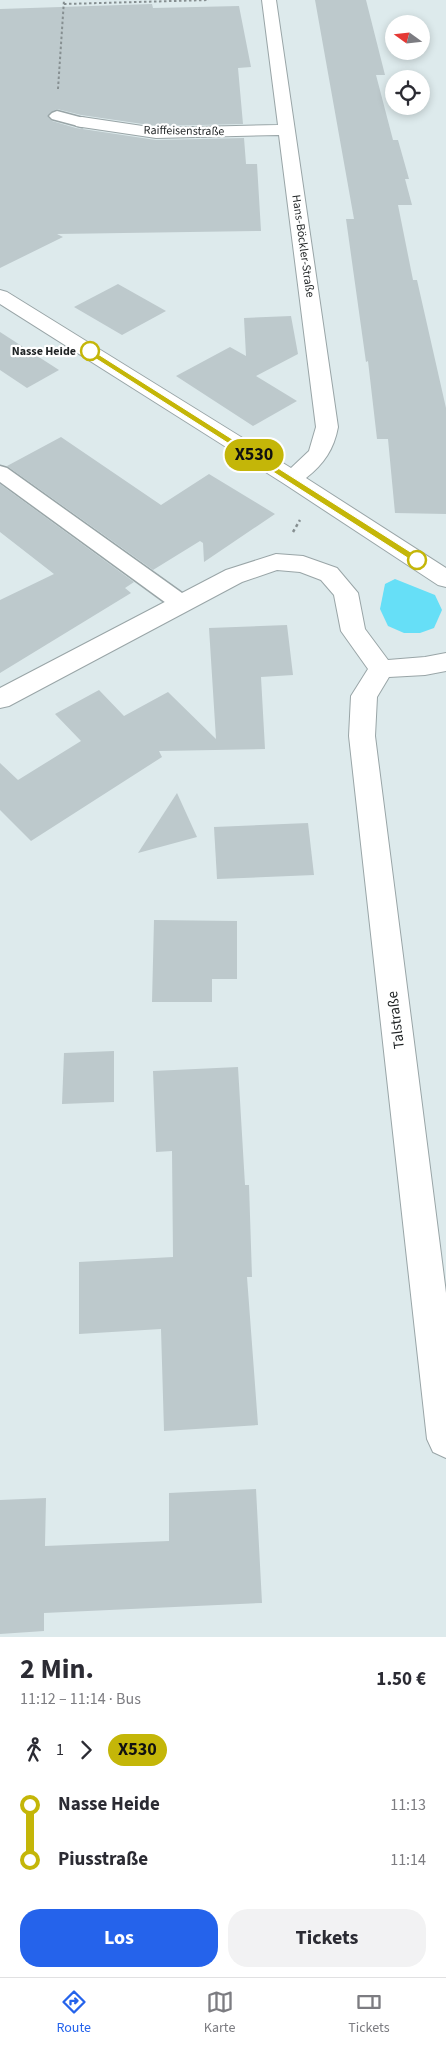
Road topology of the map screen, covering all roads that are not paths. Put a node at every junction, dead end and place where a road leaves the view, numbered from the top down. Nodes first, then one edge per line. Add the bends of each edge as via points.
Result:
1 (269, 0) edge
2 (56, 116) road end
3 (82, 122) joint
4 (287, 130) junction
5 (0, 296) edge
6 (0, 472) edge
7 (292, 478) junction
8 (446, 579) edge
9 (181, 603) junction
10 (446, 662) edge
11 (382, 669) junction
12 (0, 700) edge
13 (446, 1440) edge

1 - 4 street, Hans-Böckler-Straße
2 - 3 lane
3 - 4 street, Raiffeisenstraße via 156,132
4 - 7 street, Hans-Böckler-Straße via 327,428 324,446 311,464
5 - 7 street
6 - 9 lane
7 - 8 street
9 - 11 street via 234,576 276,562 303,564 329,574 346,593 353,632
9 - 12 street
10 - 11 street
11 - 13 street, Talstraße via 364,696 362,736

